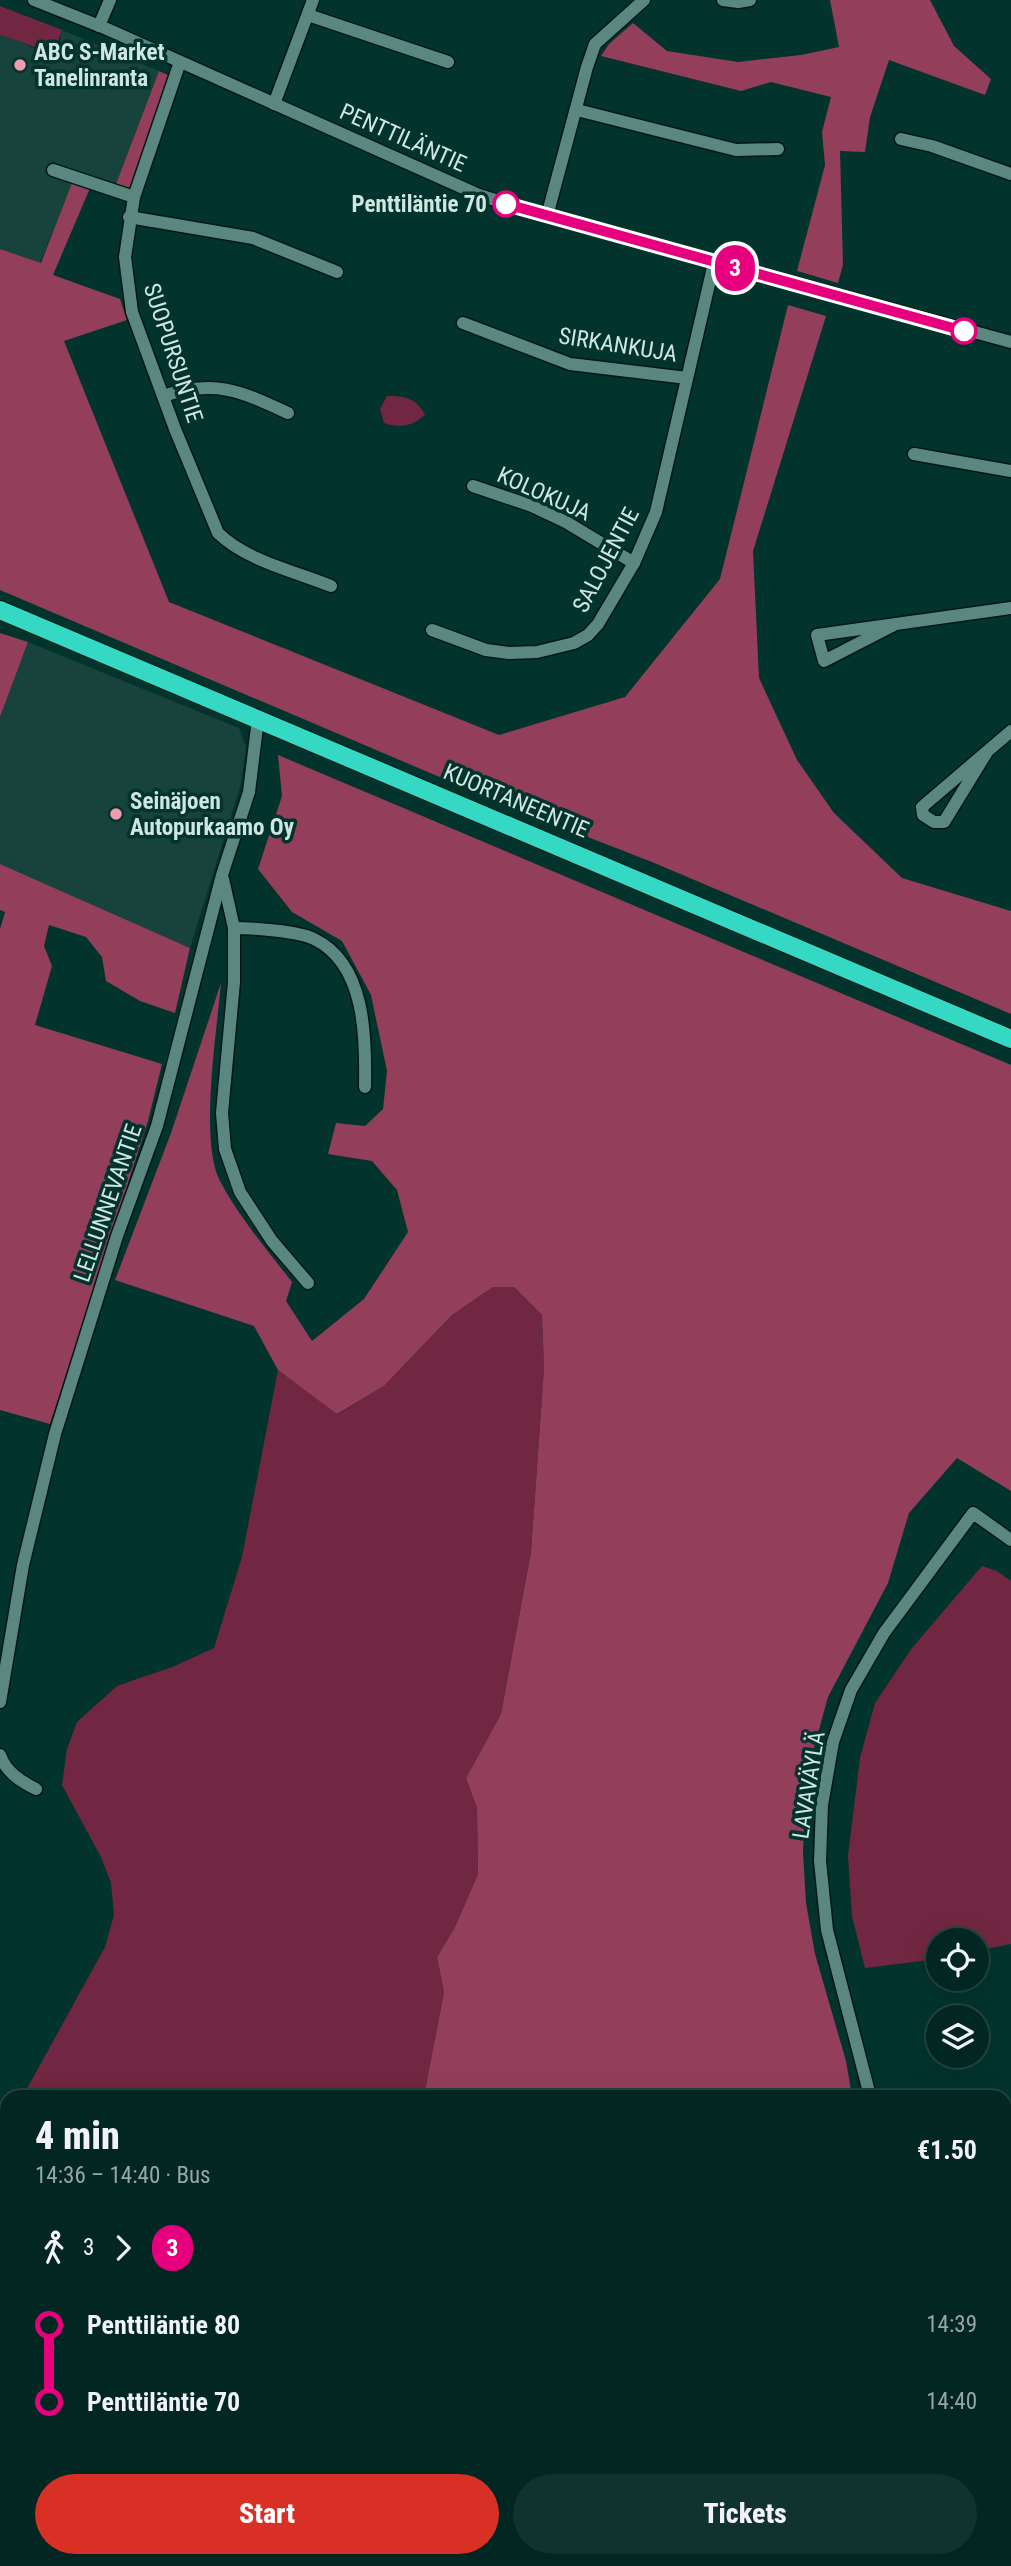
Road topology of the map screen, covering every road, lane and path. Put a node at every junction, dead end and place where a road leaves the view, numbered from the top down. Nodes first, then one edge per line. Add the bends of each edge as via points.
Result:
1 (34, 0) edge
2 (110, 0) edge
3 (313, 0) edge
4 (723, 0) edge
5 (750, 0) edge
6 (635, 3) edge
7 (308, 15) junction
8 (99, 26) junction
9 (180, 62) junction
10 (448, 62) dead end
11 (274, 104) junction
12 (577, 110) junction
13 (901, 139) dead end
14 (778, 149) dead end
15 (54, 170) dead end
16 (1011, 174) edge
17 (134, 197) junction
18 (547, 216) junction
19 (129, 217) junction
20 (714, 263) junction
21 (337, 272) dead end
22 (463, 323) dead end
23 (1011, 342) edge
24 (688, 377) junction
25 (163, 396) junction
26 (288, 413) dead end
27 (914, 454) dead end
28 (1011, 471) edge
29 (473, 486) dead end
30 (634, 563) junction
31 (331, 586) dead end
32 (1011, 608) edge
33 (0, 610) edge
34 (894, 625) junction
35 (432, 630) dead end
36 (258, 719) junction
37 (1011, 731) edge
38 (987, 752) junction
39 (222, 875) junction
40 (234, 928) junction
41 (1011, 1039) edge
42 (365, 1087) dead end
43 (308, 1283) dead end
44 (1011, 1540) edge
45 (0, 1702) edge
46 (0, 1755) edge
47 (36, 1789) dead end
48 (868, 2090) edge

1 - 8 street, PENTTILÄNTIE
2 - 8 street
3 - 7 street
4 - 5 street
6 - 12 street via 595,44
7 - 10 street
7 - 11 street
8 - 9 street, PENTTILÄNTIE
9 - 11 street, PENTTILÄNTIE
9 - 17 street, SUOPURSUNTIE
11 - 18 street, PENTTILÄNTIE via 479,195
12 - 14 street via 736,150
12 - 18 street
13 - 16 street
15 - 17 street
17 - 19 street, SUOPURSUNTIE
18 - 20 street, PENTTILÄNTIE
19 - 21 street via 253,238
19 - 25 street, SUOPURSUNTIE via 125,257 132,312
20 - 23 street, PENTTILÄNTIE
20 - 24 street, SALOJENTIE
22 - 24 street, SIRKANKUJA via 570,364
24 - 30 street, SALOJENTIE via 656,512
25 - 26 street via 222,387
25 - 31 street, SUOPURSUNTIE via 218,533 247,553
27 - 28 street
29 - 30 street, KOLOKUJA via 566,522
30 - 35 street, SALOJENTIE via 598,624 588,635 557,649 486,650
32 - 34 street
33 - 36 highway, KUORTANEENTIE
34 - 34 street via 817,635 824,661 859,643
36 - 39 street, LELLUNNEVANTIE via 249,792
36 - 41 highway, KUORTANEENTIE
37 - 38 street
38 - 38 street via 922,807 923,815 944,822
39 - 40 street
39 - 45 street, LELLUNNEVANTIE via 157,1126 55,1434 23,1565
40 - 42 street via 311,937 329,947 347,970 358,998 366,1048
40 - 43 street via 222,1113 225,1149 240,1192 272,1241
44 - 48 street, LAVAVÄYLÄ via 973,1513 884,1633 852,1690 833,1742 822,1805 820,1861 825,1916
46 - 47 street via 19,1781

